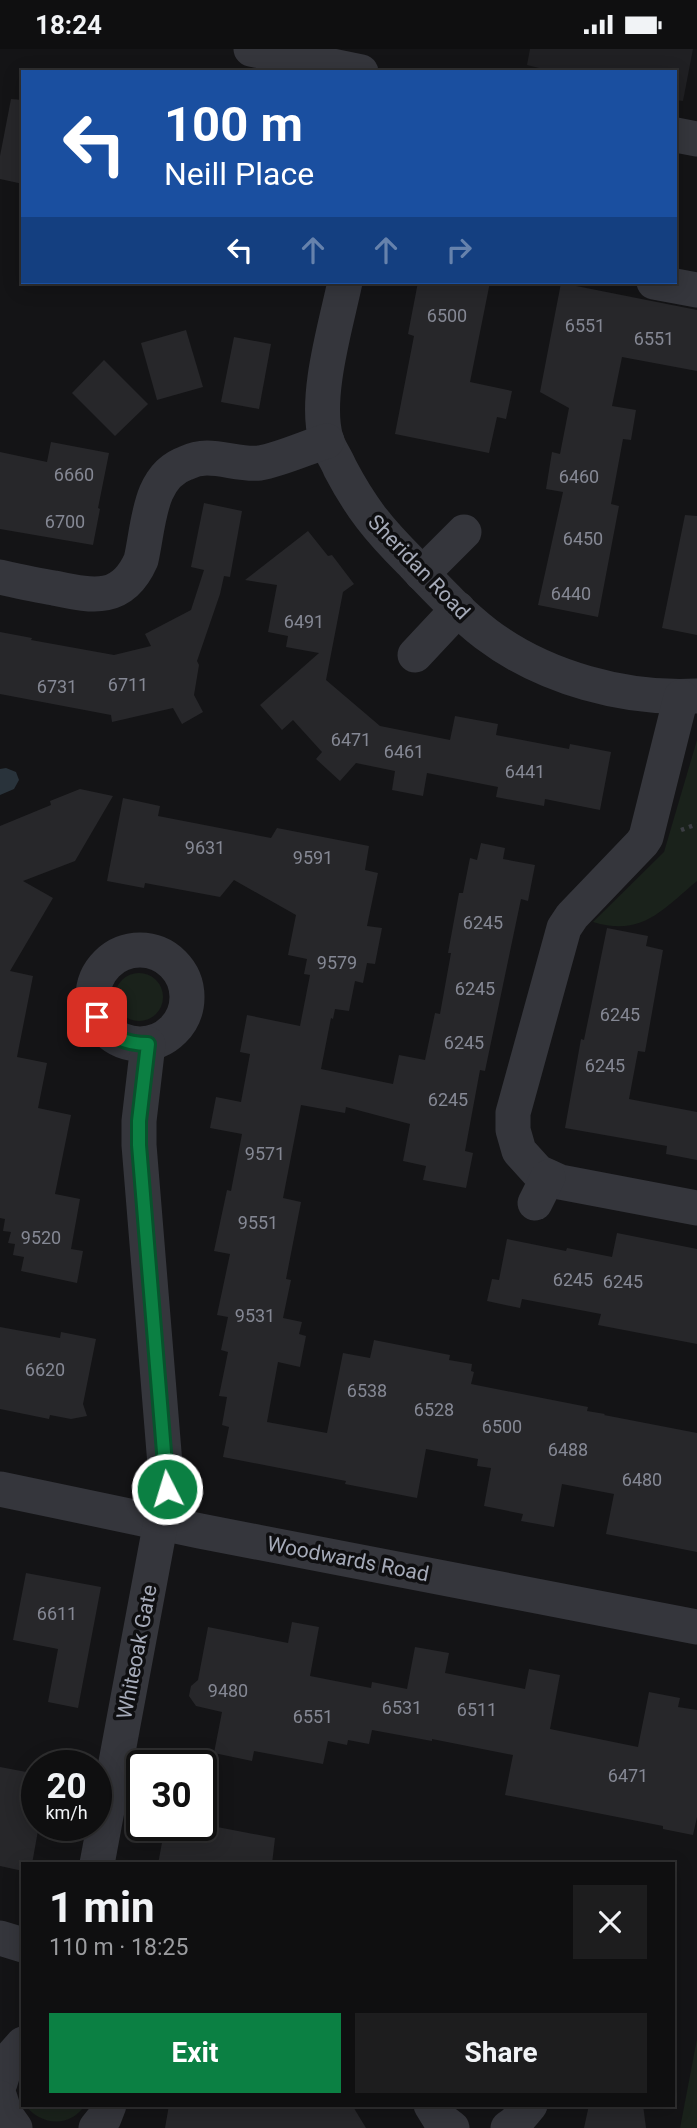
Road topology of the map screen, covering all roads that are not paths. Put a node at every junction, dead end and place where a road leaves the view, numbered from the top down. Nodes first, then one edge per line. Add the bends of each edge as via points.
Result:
1 (251, 49) edge
2 (351, 70) edge
3 (677, 135) edge
4 (697, 139) edge
5 (345, 284) edge
6 (665, 284) edge
7 (697, 290) edge
8 (327, 441) junction
9 (464, 532) dead end
10 (422, 573) junction
11 (0, 577) edge
12 (458, 609) junction
13 (415, 655) dead end
14 (689, 696) edge
15 (148, 1044) dead end
16 (697, 1208) edge
17 (0, 1489) edge
18 (162, 1523) junction
19 (697, 1627) edge
20 (97, 1862) edge
21 (0, 1938) edge
22 (21, 1944) edge
23 (21, 2046) edge
24 (0, 2083) edge
25 (0, 2098) edge
26 (108, 2107) edge
27 (431, 2107) edge
28 (528, 2107) edge
29 (15, 2128) edge
30 (96, 2128) edge
31 (452, 2128) edge
32 (508, 2128) edge

1 - 2 street
3 - 4 street
5 - 8 street, Sheridan Road via 325,388
6 - 7 street
8 - 10 street, Sheridan Road via 365,511
8 - 11 street via 263,463 205,457 168,472 155,495 141,560 132,577 105,595 84,595
9 - 10 street
10 - 12 street, Sheridan Road
12 - 13 street
12 - 14 street, Sheridan Road via 503,646 544,667 603,686
14 - 16 street via 646,837 564,928 512,1123 519,1151 538,1172 541,1190 572,1185
15 - 18 street, Whiteoak Gate via 139,1145 167,1489
17 - 18 street, Woodwards Road
18 - 19 street, Woodwards Road
18 - 20 street, Whiteoak Gate
21 - 22 street
23 - 24 street via 6,2063
25 - 29 street
26 - 30 street
27 - 31 street
28 - 32 street

